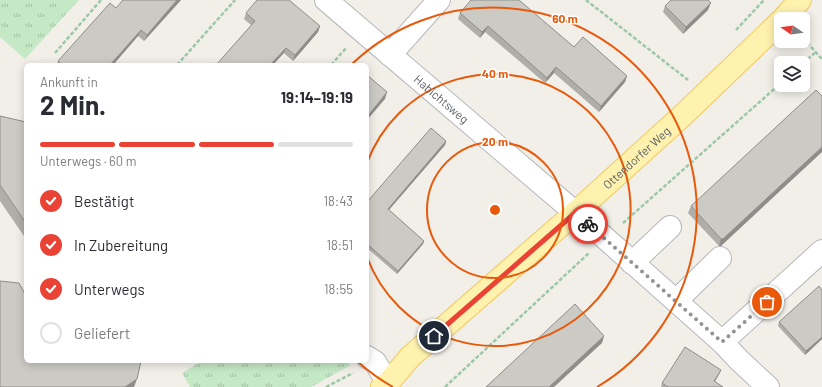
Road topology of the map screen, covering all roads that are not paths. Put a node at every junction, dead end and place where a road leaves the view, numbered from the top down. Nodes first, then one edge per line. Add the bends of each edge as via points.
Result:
1 (326, 0) edge
2 (439, 0) edge
3 (800, 0) edge
4 (789, 12) edge
5 (774, 28) edge
6 (390, 55) junction
7 (575, 213) junction
8 (670, 227) dead end
9 (822, 251) edge
10 (720, 258) dead end
11 (632, 263) junction
12 (676, 301) junction
13 (722, 342) junction
14 (369, 358) edge
15 (385, 385) edge
16 (768, 387) edge

1 - 6 street, Habichtsweg
2 - 6 street
3 - 4 main road
5 - 7 main road, Ottendorfer Weg
6 - 7 street, Habichtsweg
7 - 11 street, Habichtsweg
7 - 15 main road, Ottendorfer Weg via 410,357
8 - 11 street
9 - 13 street
10 - 12 street
11 - 12 street, Habichtsweg
12 - 13 street, Habichtsweg
13 - 16 street, Habichtsweg
14 - 15 street via 375,362

